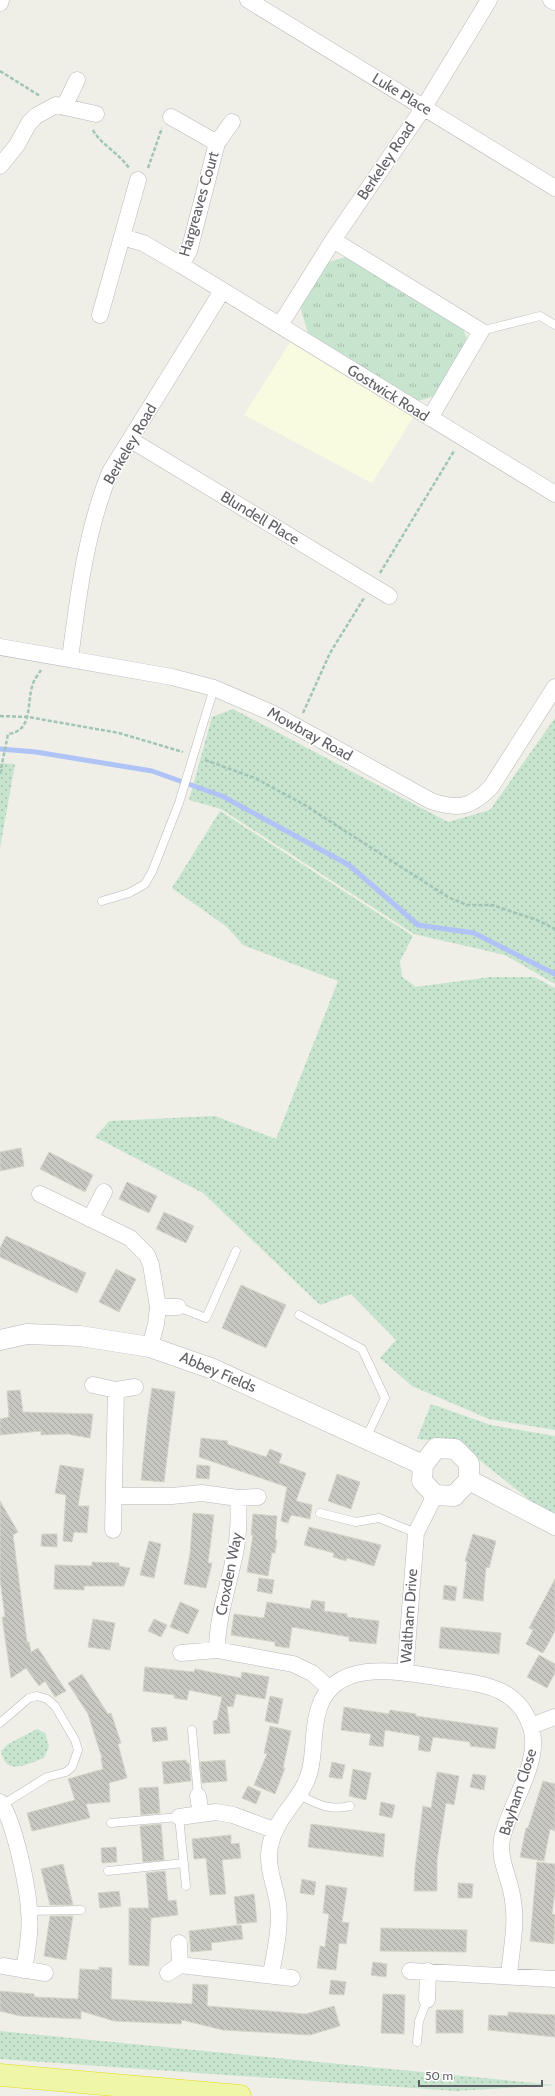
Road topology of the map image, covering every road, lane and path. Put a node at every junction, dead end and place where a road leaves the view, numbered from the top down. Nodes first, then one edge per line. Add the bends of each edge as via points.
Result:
1 (1, 0) edge
2 (248, 0) edge
3 (489, 0) edge
4 (551, 0) edge
5 (555, 2) edge
6 (0, 3) edge
7 (0, 71) edge
8 (77, 80) dead end
9 (64, 107) junction
10 (424, 107) junction
11 (48, 110) junction
12 (96, 114) joint
13 (171, 117) joint
14 (232, 122) dead end
15 (217, 142) junction
16 (0, 166) edge
17 (138, 180) junction
18 (555, 188) edge
19 (122, 237) junction
20 (332, 240) junction
21 (182, 265) junction
22 (222, 291) junction
23 (100, 315) dead end
24 (280, 325) junction
25 (555, 325) edge
26 (481, 331) junction
27 (430, 418) junction
28 (131, 440) junction
29 (555, 494) edge
30 (389, 596) dead end
31 (0, 648) edge
32 (50, 656) junction
33 (70, 659) junction
34 (555, 687) edge
35 (214, 688) junction
36 (0, 716) edge
37 (28, 717) junction
38 (193, 755) junction
39 (0, 773) edge
40 (102, 901) dead end
41 (555, 929) edge
42 (104, 1192) dead end
43 (40, 1194) dead end
44 (90, 1219) junction
45 (236, 1251) dead end
46 (158, 1307) junction
47 (178, 1307) joint
48 (299, 1315) dead end
49 (0, 1340) edge
50 (150, 1347) junction
51 (93, 1385) dead end
52 (135, 1387) dead end
53 (116, 1390) junction
54 (366, 1438) junction
55 (423, 1465) junction
56 (469, 1480) junction
57 (435, 1495) junction
58 (114, 1496) junction
59 (238, 1498) junction
60 (258, 1498) dead end
61 (320, 1513) dead end
62 (555, 1525) edge
63 (112, 1530) dead end
64 (416, 1533) junction
65 (217, 1650) junction
66 (181, 1653) dead end
67 (405, 1673) junction
68 (329, 1688) junction
69 (555, 1717) edge
70 (0, 1724) edge
71 (531, 1726) junction
72 (192, 1730) dead end
73 (299, 1795) junction
74 (198, 1796) joint
75 (1, 1803) edge
76 (350, 1806) dead end
77 (201, 1814) junction
78 (180, 1817) junction
79 (111, 1823) dead end
80 (274, 1830) junction
81 (184, 1862) junction
82 (108, 1871) dead end
83 (186, 1886) dead end
84 (81, 1910) dead end
85 (29, 1911) junction
86 (179, 1943) dead end
87 (1, 1966) edge
88 (24, 1970) junction
89 (410, 1971) dead end
90 (428, 1971) junction
91 (45, 1973) dead end
92 (271, 1974) junction
93 (509, 1975) junction
94 (292, 1978) dead end
95 (555, 1979) edge
96 (427, 2000) joint
97 (417, 2042) dead end
98 (0, 2075) edge
99 (240, 2096) edge

1 - 6 street
2 - 10 street, Luke Place
3 - 10 street, Berkeley Road
4 - 5 street
7 - 11 path via 42,98
8 - 9 street
9 - 11 street via 56,105
9 - 12 street
10 - 18 street, Luke Place
10 - 20 street, Berkeley Road
11 - 16 street via 29,123 17,145
12 - 17 path via 93,130 99,139 115,151
13 - 15 street, Hargreaves Court
13 - 17 path via 160,130 146,174
14 - 15 street, Hargreaves Court
15 - 21 street, Hargreaves Court via 189,251
17 - 19 street
19 - 21 street, Gostwick Road via 143,242
19 - 23 street
20 - 24 street, Berkeley Road
20 - 26 street
21 - 22 street, Gostwick Road
22 - 24 street, Gostwick Road
22 - 28 street, Berkeley Road
24 - 27 street, Gostwick Road
25 - 26 lane via 540,316
26 - 27 street
27 - 29 street, Gostwick Road
28 - 30 street, Blundell Place
28 - 33 street, Berkeley Road via 110,472 98,501 76,611
31 - 32 street, Mowbray Road
32 - 33 street, Mowbray Road
32 - 37 path via 33,684
33 - 35 street, Mowbray Road via 172,677
34 - 35 street, Mowbray Road via 491,787 478,800 463,805 446,806 431,801 272,713
35 - 38 lane
36 - 37 path
37 - 38 path via 119,732
37 - 39 path via 16,733 8,734
38 - 40 lane via 179,803 145,884
38 - 41 path via 255,778 303,804 448,897 467,904 492,905 537,920
42 - 44 street
43 - 44 street
44 - 46 street via 130,1238 147,1255
45 - 47 lane via 206,1318
46 - 47 street
46 - 50 street
48 - 54 lane via 362,1349 385,1398
49 - 50 street, Abbey Fields via 27,1334 80,1336
50 - 54 street, Abbey Fields via 213,1369
51 - 53 street
52 - 53 street
53 - 58 street
54 - 55 street, Abbey Fields
55 - 56 street via 436,1448 455,1450 469,1463
55 - 57 street via 422,1481
56 - 57 street via 454,1496
56 - 62 street
57 - 64 street, Waltham Drive
58 - 59 street via 202,1493
58 - 63 street
59 - 60 street
59 - 65 street, Croxden Way via 236,1551 217,1631
61 - 64 lane via 356,1522 379,1518
64 - 67 street, Waltham Drive
65 - 66 street
65 - 68 street via 293,1664 312,1674
67 - 68 street, Waltham Drive via 360,1672 342,1679
67 - 71 street via 491,1686 508,1695 522,1709
68 - 73 street, Waltham Drive via 319,1706 314,1724 310,1770
69 - 71 street
70 - 75 lane via 29,1698 37,1696 47,1699 55,1706 78,1750 72,1767 66,1772 47,1777
71 - 93 street, Bayham Close via 534,1744 531,1761 507,1821 502,1841 502,1860 514,1903
72 - 74 lane
73 - 76 lane via 320,1805 337,1809
73 - 80 street, Waltham Drive
74 - 77 street
75 - 85 street via 12,1828
77 - 78 street
77 - 80 street via 216,1812 233,1815
78 - 79 lane
78 - 81 lane
80 - 92 street, Waltham Drive via 269,1849 269,1869 278,1904 278,1930
81 - 82 lane
81 - 83 lane
84 - 85 lane
85 - 88 street
86 - 92 street via 174,1969
87 - 88 street
88 - 91 street
89 - 90 street
90 - 93 street
90 - 96 street
92 - 94 street
93 - 95 street
96 - 97 lane via 419,2021
98 - 99 highway

